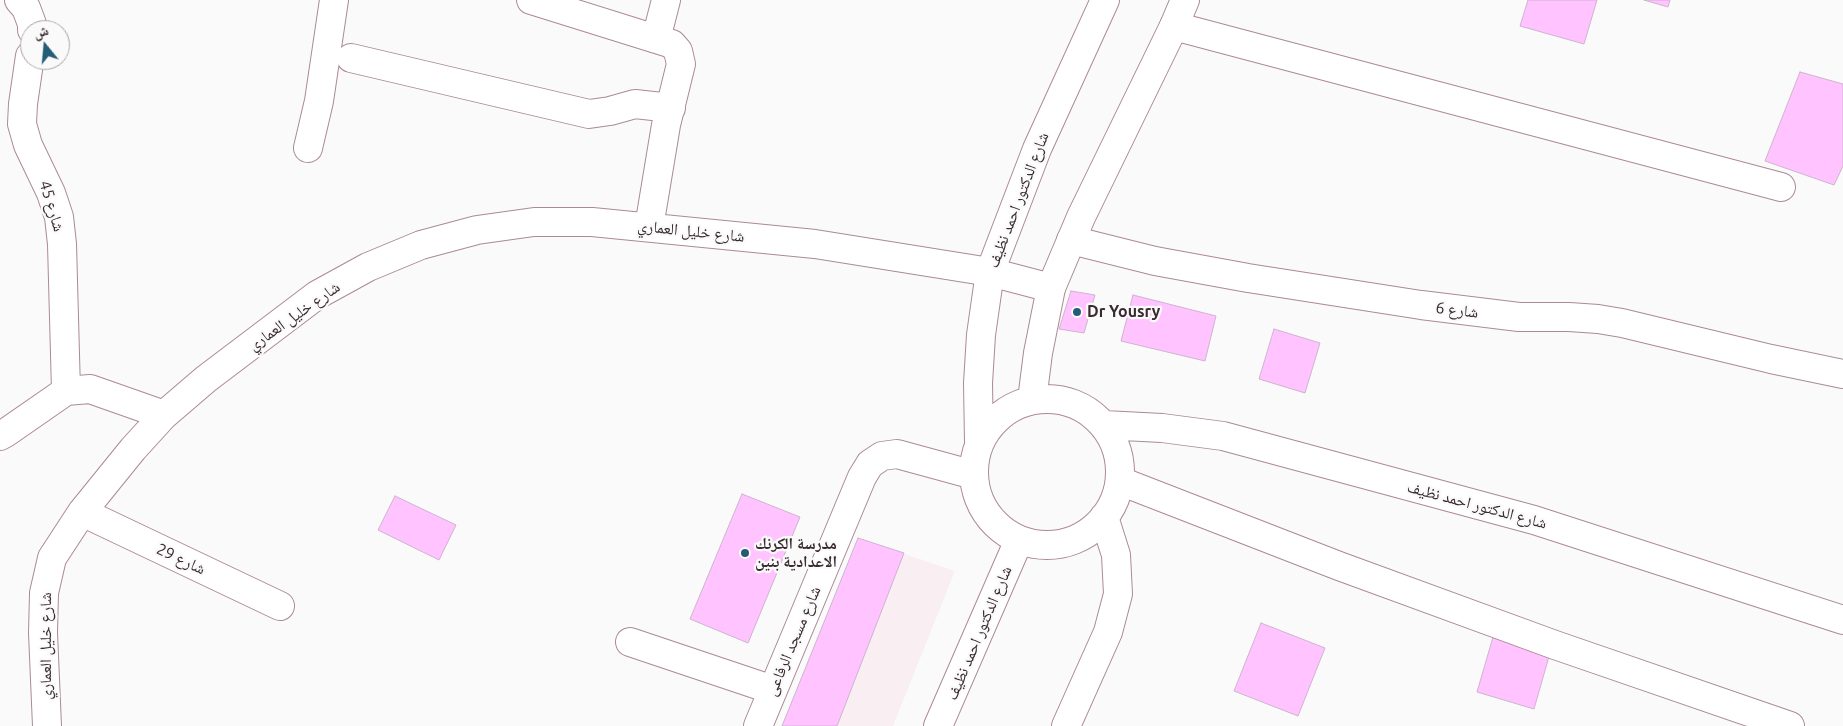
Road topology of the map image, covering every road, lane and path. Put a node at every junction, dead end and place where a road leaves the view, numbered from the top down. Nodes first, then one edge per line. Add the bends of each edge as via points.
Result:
1 (19, 0) edge
2 (334, 0) edge
3 (531, 0) edge
4 (666, 0) edge
5 (1105, 0) edge
6 (1185, 0) edge
7 (30, 20) edge
8 (1174, 26) junction
9 (656, 39) junction
10 (351, 58) dead end
11 (28, 70) edge
12 (670, 108) junction
13 (308, 148) dead end
14 (1781, 187) dead end
15 (649, 227) junction
16 (1072, 240) junction
17 (990, 272) junction
18 (1051, 288) junction
19 (1843, 374) edge
20 (66, 391) junction
21 (1032, 400) junction
22 (164, 415) junction
23 (1104, 425) junction
24 (0, 436) edge
25 (979, 442) junction
26 (974, 475) junction
27 (1120, 481) junction
28 (82, 512) junction
29 (1104, 517) junction
30 (1019, 540) junction
31 (280, 606) dead end
32 (1843, 620) edge
33 (630, 642) dead end
34 (773, 690) junction
35 (47, 726) edge
36 (758, 726) edge
37 (938, 726) edge
38 (1066, 726) edge
39 (1790, 726) edge

1 - 7 street
2 - 13 street via 319,101
3 - 9 street
4 - 9 street
5 - 17 street, شارع الدكتور احمد نظيف via 1037,149
6 - 8 street
8 - 14 street
8 - 16 street
9 - 12 street via 672,44 680,58
10 - 12 street via 589,114 635,104
11 - 20 street, شارع 45 via 22,124 28,145 51,193 62,244
12 - 15 street
15 - 17 street, شارع خليل العماري via 815,244
15 - 22 street, شارع خليل العماري via 592,222 534,222 477,230 421,245 368,267 317,296 206,379
16 - 18 street
16 - 19 street, شارع 6 via 1155,261 1421,305 1519,317 1622,323
17 - 18 street, شارع خليل العماري
17 - 25 street, شارع الدكتور احمد نظيف via 981,335
18 - 21 street
20 - 22 street via 90,389
20 - 24 street
21 - 23 street via 1072,403
21 - 25 street via 1010,408 992,423
22 - 28 street, شارع خليل العماري
23 - 27 street via 1117,452
23 - 32 street, شارع الدكتور احمد نظيف via 1162,428 1233,439 1534,520
25 - 26 street via 974,458
26 - 30 street via 977,496 986,514
26 - 34 street, شارع مسجد الرفاعى via 897,454 882,456 870,464
27 - 29 street
27 - 39 street via 1555,645
28 - 31 street, شارع 29
28 - 35 street, شارع خليل العماري via 52,558 44,594
29 - 30 street via 1087,533 1065,542 1042,545
29 - 38 street via 1116,555 1118,594 1108,632
30 - 37 street, شارع الدكتور احمد نظيف
33 - 34 street
34 - 36 street, شارع مسجد الرفاعى

